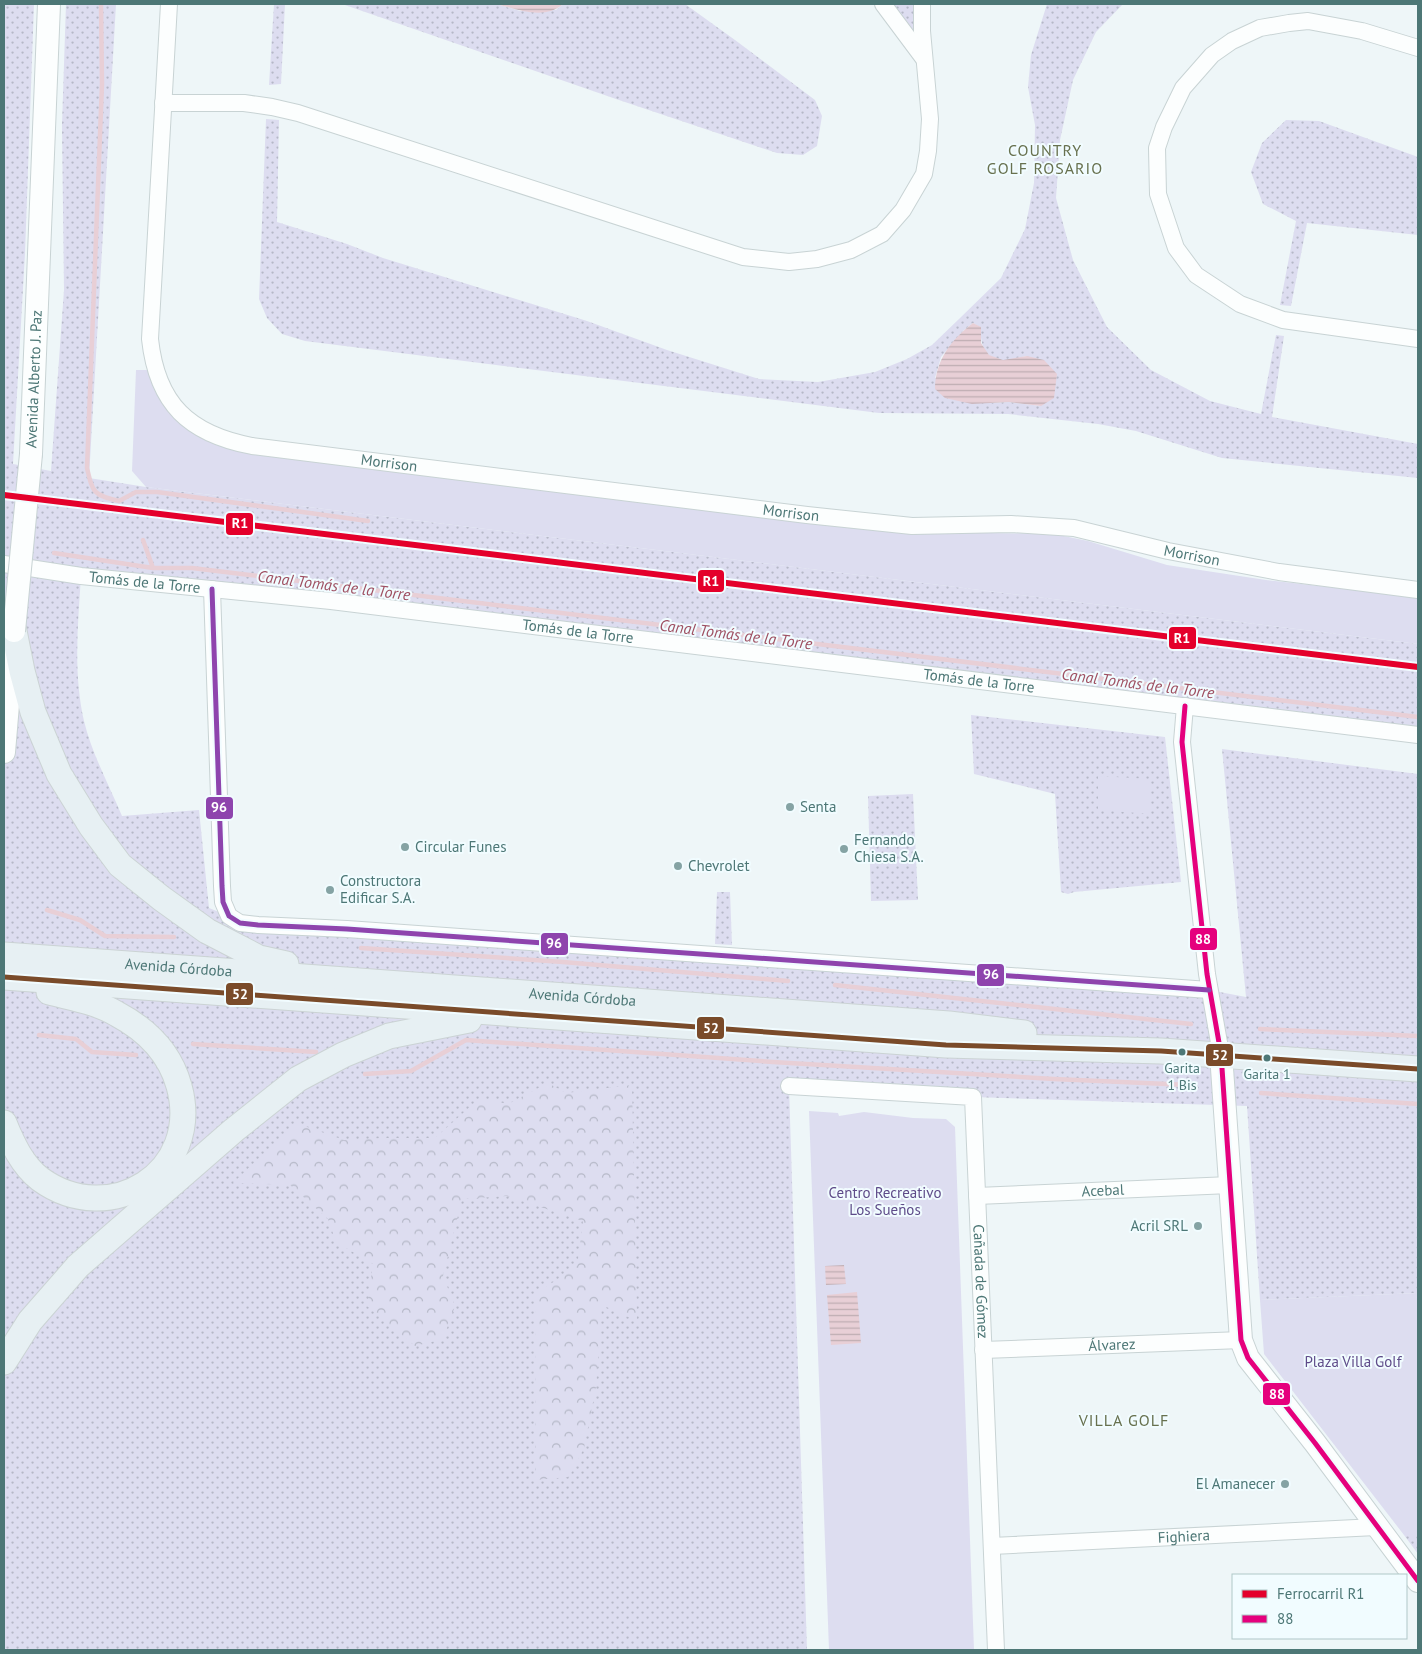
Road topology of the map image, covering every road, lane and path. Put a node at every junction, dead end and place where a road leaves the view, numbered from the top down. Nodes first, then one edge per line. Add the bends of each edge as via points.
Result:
1 (49, 4) edge
2 (169, 4) edge
3 (883, 4) edge
4 (922, 4) edge
5 (1418, 48) edge
6 (924, 60) junction
7 (163, 103) junction
8 (1418, 338) edge
9 (4, 564) edge
10 (212, 590) junction
11 (1418, 590) edge
12 (14, 631) junction
13 (4, 656) edge
14 (1186, 706) junction
15 (1418, 735) edge
16 (4, 752) edge
17 (4, 955) edge
18 (4, 978) edge
19 (356, 981) junction
20 (1210, 990) junction
21 (514, 1014) junction
22 (1161, 1051) junction
23 (1221, 1054) junction
24 (1418, 1069) edge
25 (789, 1086) dead end
26 (4, 1123) edge
27 (1230, 1185) junction
28 (977, 1196) junction
29 (1241, 1340) junction
30 (983, 1350) junction
31 (4, 1362) edge
32 (1376, 1527) junction
33 (992, 1546) junction
34 (1418, 1581) edge
35 (996, 1650) edge

1 - 12 main road, Avenida Alberto J. Paz, bridge via 31,454
2 - 7 street, Morrison
3 - 6 street
4 - 6 street
5 - 8 street via 1308,21 1260,28 1232,41 1206,61 1183,88 1157,148 1158,194 1176,248 1196,275 1240,304 1283,320
6 - 7 street via 930,120 928,150 924,174 903,210 882,234 851,250 790,262 743,257 298,113 244,103
7 - 11 street, Morrison via 150,339 152,359 158,379 173,404 211,435 252,446 807,515 912,526 1012,524 1074,528 1168,551 1278,572
9 - 10 street, Tomás de la Torre
10 - 14 street, Tomás de la Torre via 331,601
10 - 20 street via 223,902 228,916 240,923
12 - 13 main road
12 - 16 main road, Avenida Alberto J. Paz
12 - 19 main road via 33,712 59,774 120,865 206,931 259,958
14 - 15 street, Tomás de la Torre
14 - 20 street via 1182,742
17 - 19 main road, Avenida Córdoba
18 - 21 main road, Avenida Córdoba
18 - 26 main road via 90,1002 117,1013 151,1037 168,1059 177,1078 184,1118 173,1154 150,1181 116,1197 96,1198 77,1196 39,1178 20,1157
19 - 22 main road, Avenida Córdoba via 949,1024
20 - 23 street
21 - 22 main road, Avenida Córdoba via 946,1045
21 - 31 main road via 389,1036 343,1054 298,1080 234,1130 78,1266 30,1321
22 - 23 main road, Avenida Córdoba
23 - 24 main road, Avenida Córdoba
23 - 27 main road
25 - 28 street, Cañada de Gómez via 973,1097
27 - 28 street, Acebal
27 - 29 main road
28 - 30 street, Cañada de Gómez
29 - 30 street, Álvarez
29 - 32 main road via 1248,1358
30 - 33 street, Cañada de Gómez
32 - 33 street, Fighiera
32 - 34 main road
33 - 35 street, Cañada de Gómez

